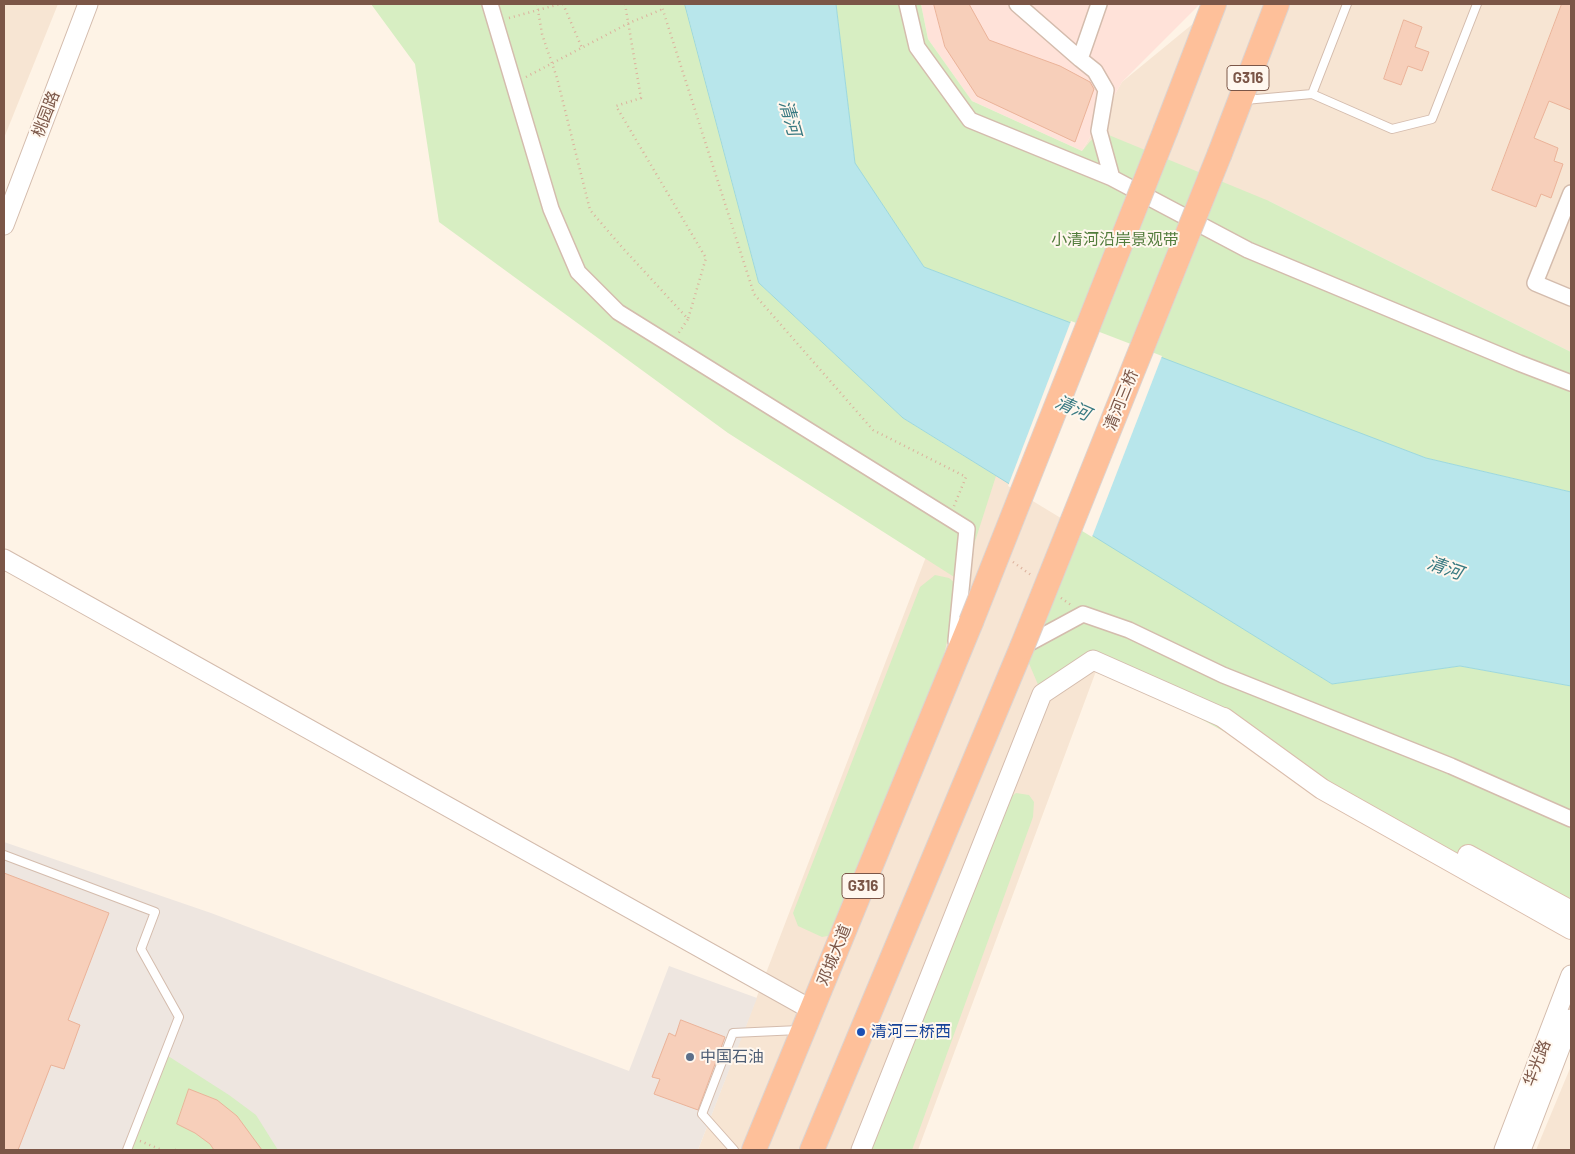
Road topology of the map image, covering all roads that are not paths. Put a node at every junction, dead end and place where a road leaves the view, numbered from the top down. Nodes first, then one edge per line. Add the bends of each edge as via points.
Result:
1 (88, 4) edge
2 (490, 4) edge
3 (907, 4) edge
4 (1017, 4) edge
5 (1099, 4) edge
6 (1201, 4) edge
7 (1214, 4) edge
8 (1277, 4) edge
9 (1289, 4) edge
10 (1347, 4) edge
11 (1477, 4) edge
12 (1080, 59) junction
13 (1312, 94) junction
14 (1245, 100) junction
15 (1166, 129) junction
16 (1220, 153) junction
17 (1112, 178) junction
18 (1571, 193) edge
19 (4, 224) edge
20 (1571, 298) edge
21 (1571, 383) edge
22 (4, 559) edge
23 (1022, 647) junction
24 (954, 663) junction
25 (1224, 718) junction
26 (1571, 819) edge
27 (4, 855) edge
28 (1571, 911) edge
29 (1571, 929) edge
30 (1571, 976) edge
31 (1571, 1018) edge
32 (808, 1020) junction
33 (127, 1150) edge
34 (734, 1150) edge
35 (754, 1150) edge
36 (812, 1150) edge
37 (861, 1150) edge
38 (1504, 1150) edge
39 (1521, 1150) edge

1 - 19 street, 桃园路
2 - 24 street via 551,209 578,272 618,312 967,529
3 - 17 street via 916,47 970,120
4 - 12 street
5 - 12 street
6 - 15 street
7 - 15 highway, G316
8 - 16 highway, G316
9 - 14 street
10 - 13 lane
11 - 13 lane via 1432,119 1392,128
12 - 17 street via 1095,71 1106,90 1099,131
13 - 14 lane
14 - 16 street
15 - 24 highway, 邓城大道 / G316, bridge
16 - 23 highway, 清河三桥 / G316, bridge
17 - 21 street via 1248,250
18 - 20 street via 1535,283
22 - 32 street
23 - 26 street via 1084,614 1129,630 1223,675 1451,766
23 - 36 highway, G316
24 - 32 highway, 邓城大道 / G316
25 - 28 main road via 1310,770
25 - 29 main road via 1322,789
25 - 37 street via 1093,660 1042,694
27 - 33 lane via 155,912 141,949 179,1017
30 - 38 street, 华光路
31 - 39 street, 华光路
32 - 34 lane via 733,1033 702,1114
32 - 35 highway, 邓城大道 / G316

